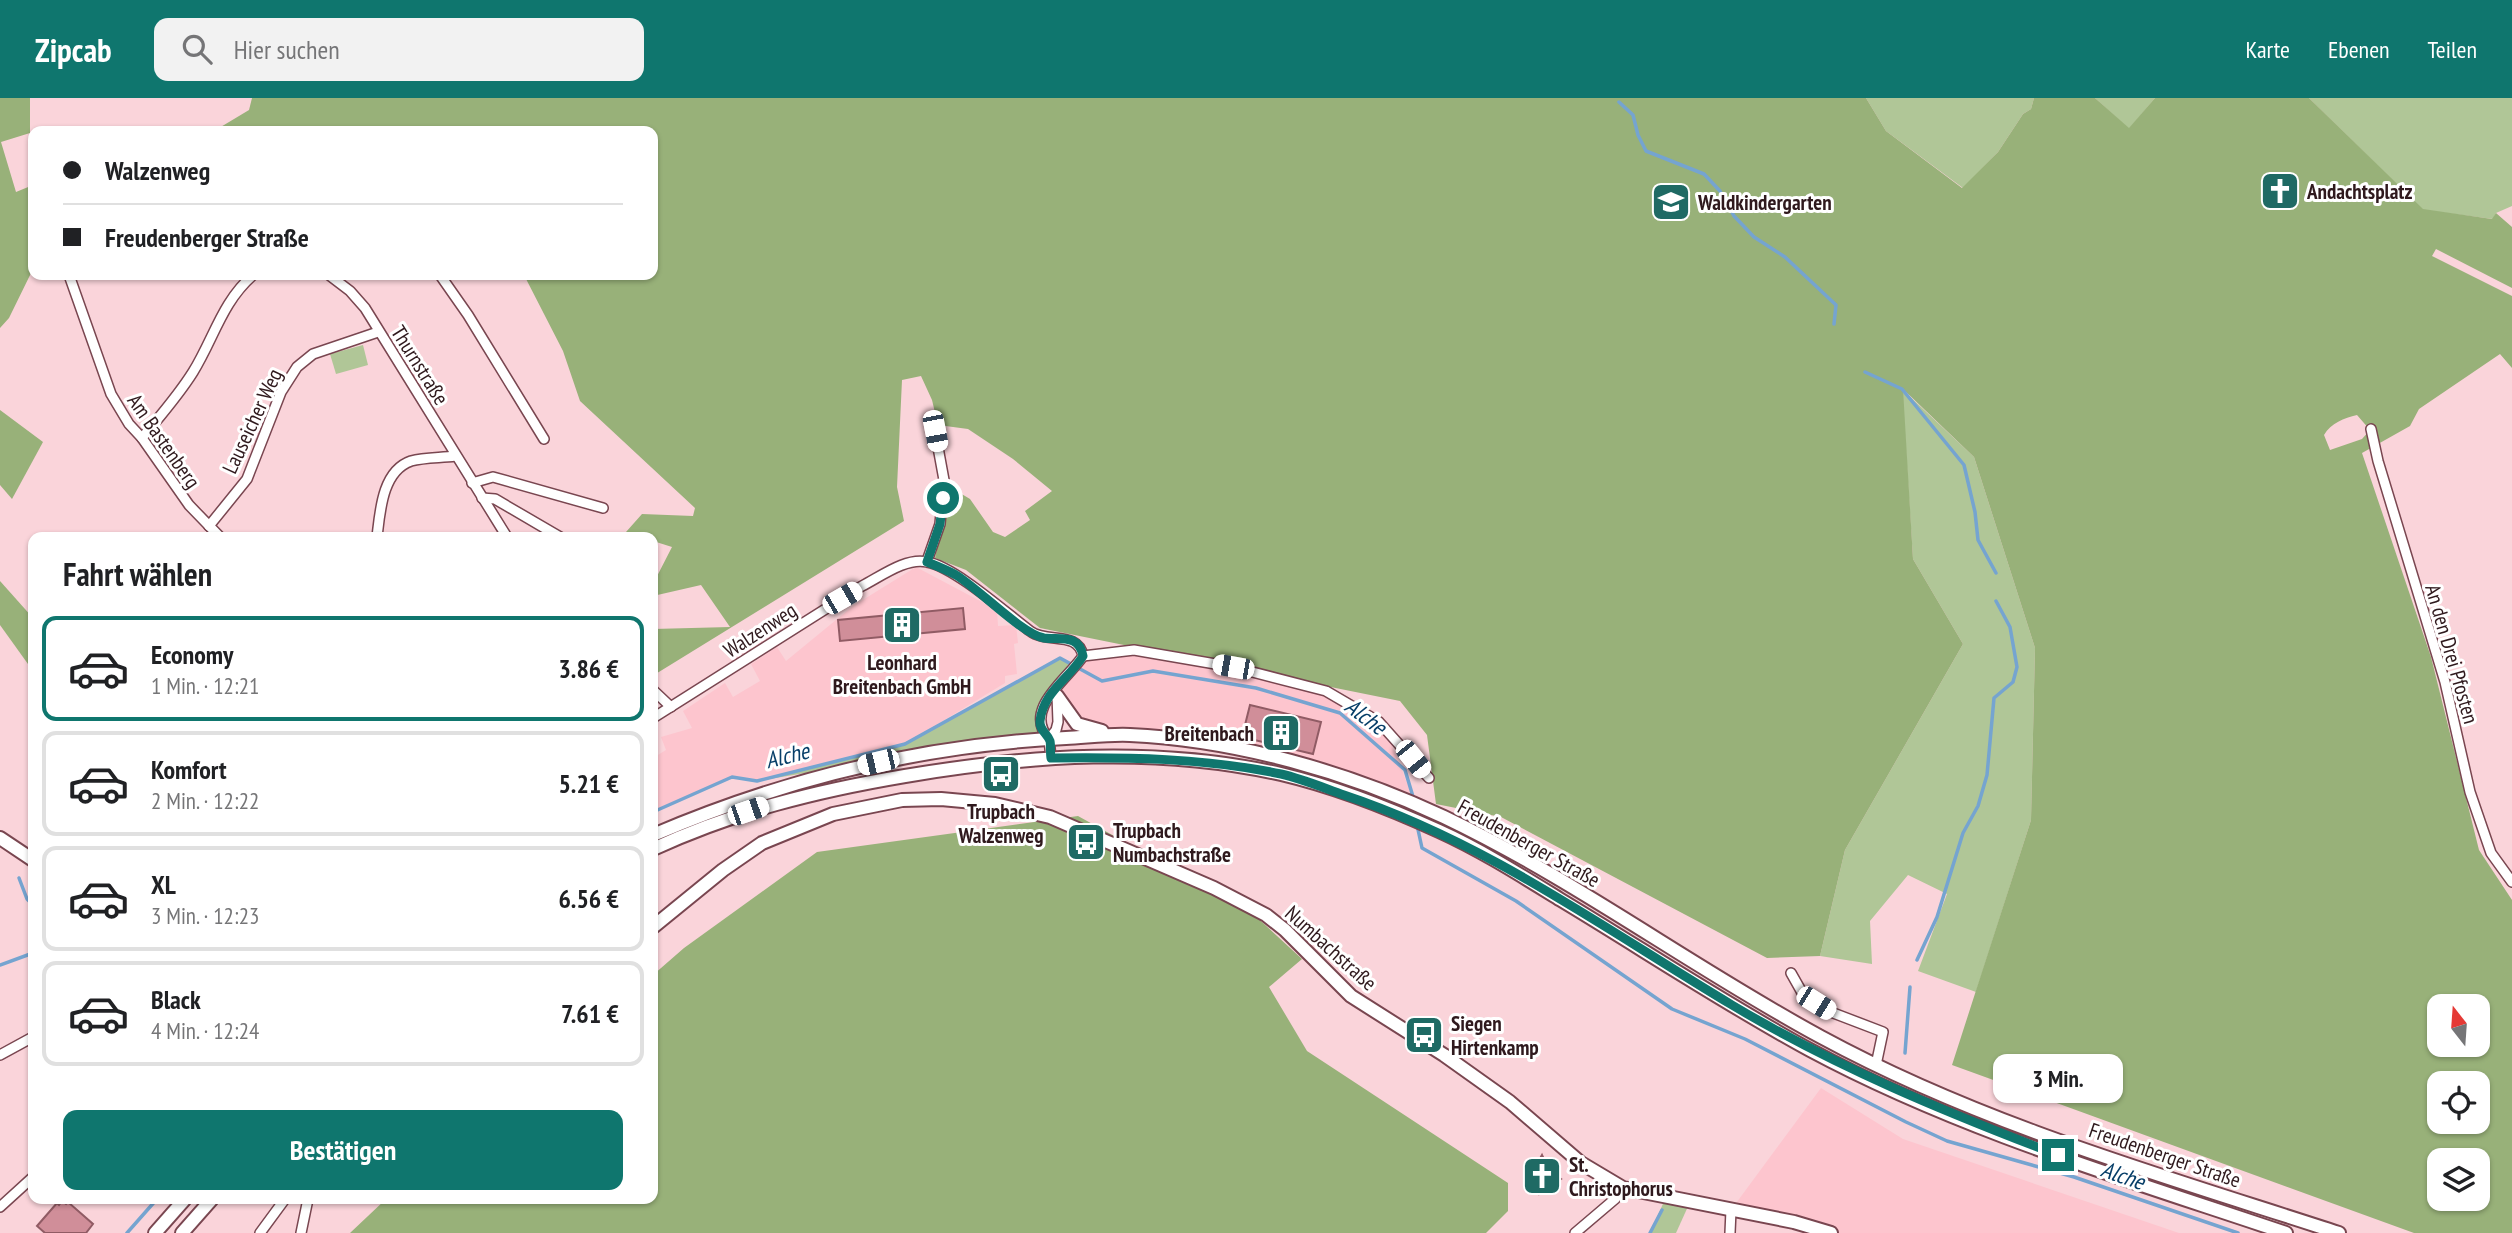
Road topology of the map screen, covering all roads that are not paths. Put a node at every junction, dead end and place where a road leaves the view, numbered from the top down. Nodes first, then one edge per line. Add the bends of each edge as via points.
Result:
1 (71, 280) edge
2 (247, 280) edge
3 (335, 280) edge
4 (444, 280) edge
5 (378, 332) junction
6 (2371, 429) dead end
7 (935, 431) dead end
8 (142, 438) junction
9 (544, 439) dead end
10 (455, 456) junction
11 (472, 483) junction
12 (482, 498) junction
13 (603, 508) dead end
14 (209, 526) junction
15 (215, 532) edge
16 (378, 532) edge
17 (504, 532) edge
18 (551, 532) edge
19 (927, 562) junction
20 (1083, 656) junction
21 (1056, 693) junction
22 (658, 695) edge
23 (671, 707) junction
24 (658, 715) edge
25 (1126, 735) junction
26 (1049, 739) junction
27 (1051, 758) junction
28 (1429, 778) dead end
29 (658, 833) edge
30 (0, 838) edge
31 (658, 847) edge
32 (28, 857) edge
33 (2512, 882) edge
34 (658, 923) edge
35 (1791, 973) dead end
36 (28, 1040) edge
37 (0, 1055) edge
38 (1876, 1065) junction
39 (28, 1182) edge
40 (1623, 1188) junction
41 (180, 1204) edge
42 (208, 1204) edge
43 (281, 1204) edge
44 (307, 1204) edge
45 (0, 1207) edge
46 (1731, 1210) junction
47 (155, 1233) edge
48 (182, 1233) edge
49 (260, 1233) edge
50 (301, 1233) edge
51 (1575, 1233) edge
52 (1730, 1233) edge
53 (1831, 1233) edge
54 (2286, 1233) edge
55 (2339, 1233) edge

1 - 8 street, Am Bastenberg via 111,394
2 - 8 street via 225,306 194,370
3 - 5 street, Thurnstraße via 365,308
4 - 9 street
5 - 10 street, Thurnstraße
5 - 14 street, Lauseicher Weg via 324,349 297,367 281,391 247,479
6 - 33 street, An den Drei Pfosten via 2445,682 2470,792 2491,853
7 - 19 street via 944,480 940,524
8 - 14 street, Am Bastenberg
10 - 11 street, Thurnstraße
10 - 16 street via 411,462 393,475
11 - 12 street, Thurnstraße
11 - 13 street via 493,477
12 - 17 street, Thurnstraße
12 - 18 street via 495,499
14 - 15 street, Am Bastenberg
19 - 20 street via 957,576 1038,636 1077,642
19 - 23 street, Walzenweg via 898,568 862,586
20 - 21 street
20 - 28 street via 1134,650 1326,691 1379,722
21 - 25 main road via 1085,729
21 - 26 street via 1056,730
21 - 26 street via 1048,695 1040,722
22 - 23 street
23 - 24 street, Walzenweg
25 - 26 main road, Freudenberger Straße
25 - 38 main road, Freudenberger Straße via 1286,760 1414,804 1523,858 1742,992
26 - 27 street
26 - 29 main road, Freudenberger Straße via 967,747 850,769 763,793
27 - 31 main road, Freudenberger Straße via 942,769 805,794 728,818
27 - 54 main road, Freudenberger Straße via 1163,757 1284,775 1416,822 1512,870 1813,1052 1953,1115
30 - 32 main road
34 - 40 main road, Numbachstraße via 762,844 833,814 902,800 942,799 995,804 1050,817 1266,915 1351,996 1499,1094 1581,1163
35 - 38 street via 1804,996 1828,1011 1883,1031
36 - 37 street
38 - 55 main road, Freudenberger Straße via 2087,1149
39 - 45 street
40 - 46 main road, Numbachstraße
40 - 51 street
41 - 47 main road
42 - 48 main road
43 - 49 street
44 - 50 street
46 - 52 street
46 - 53 main road, Numbachstraße

